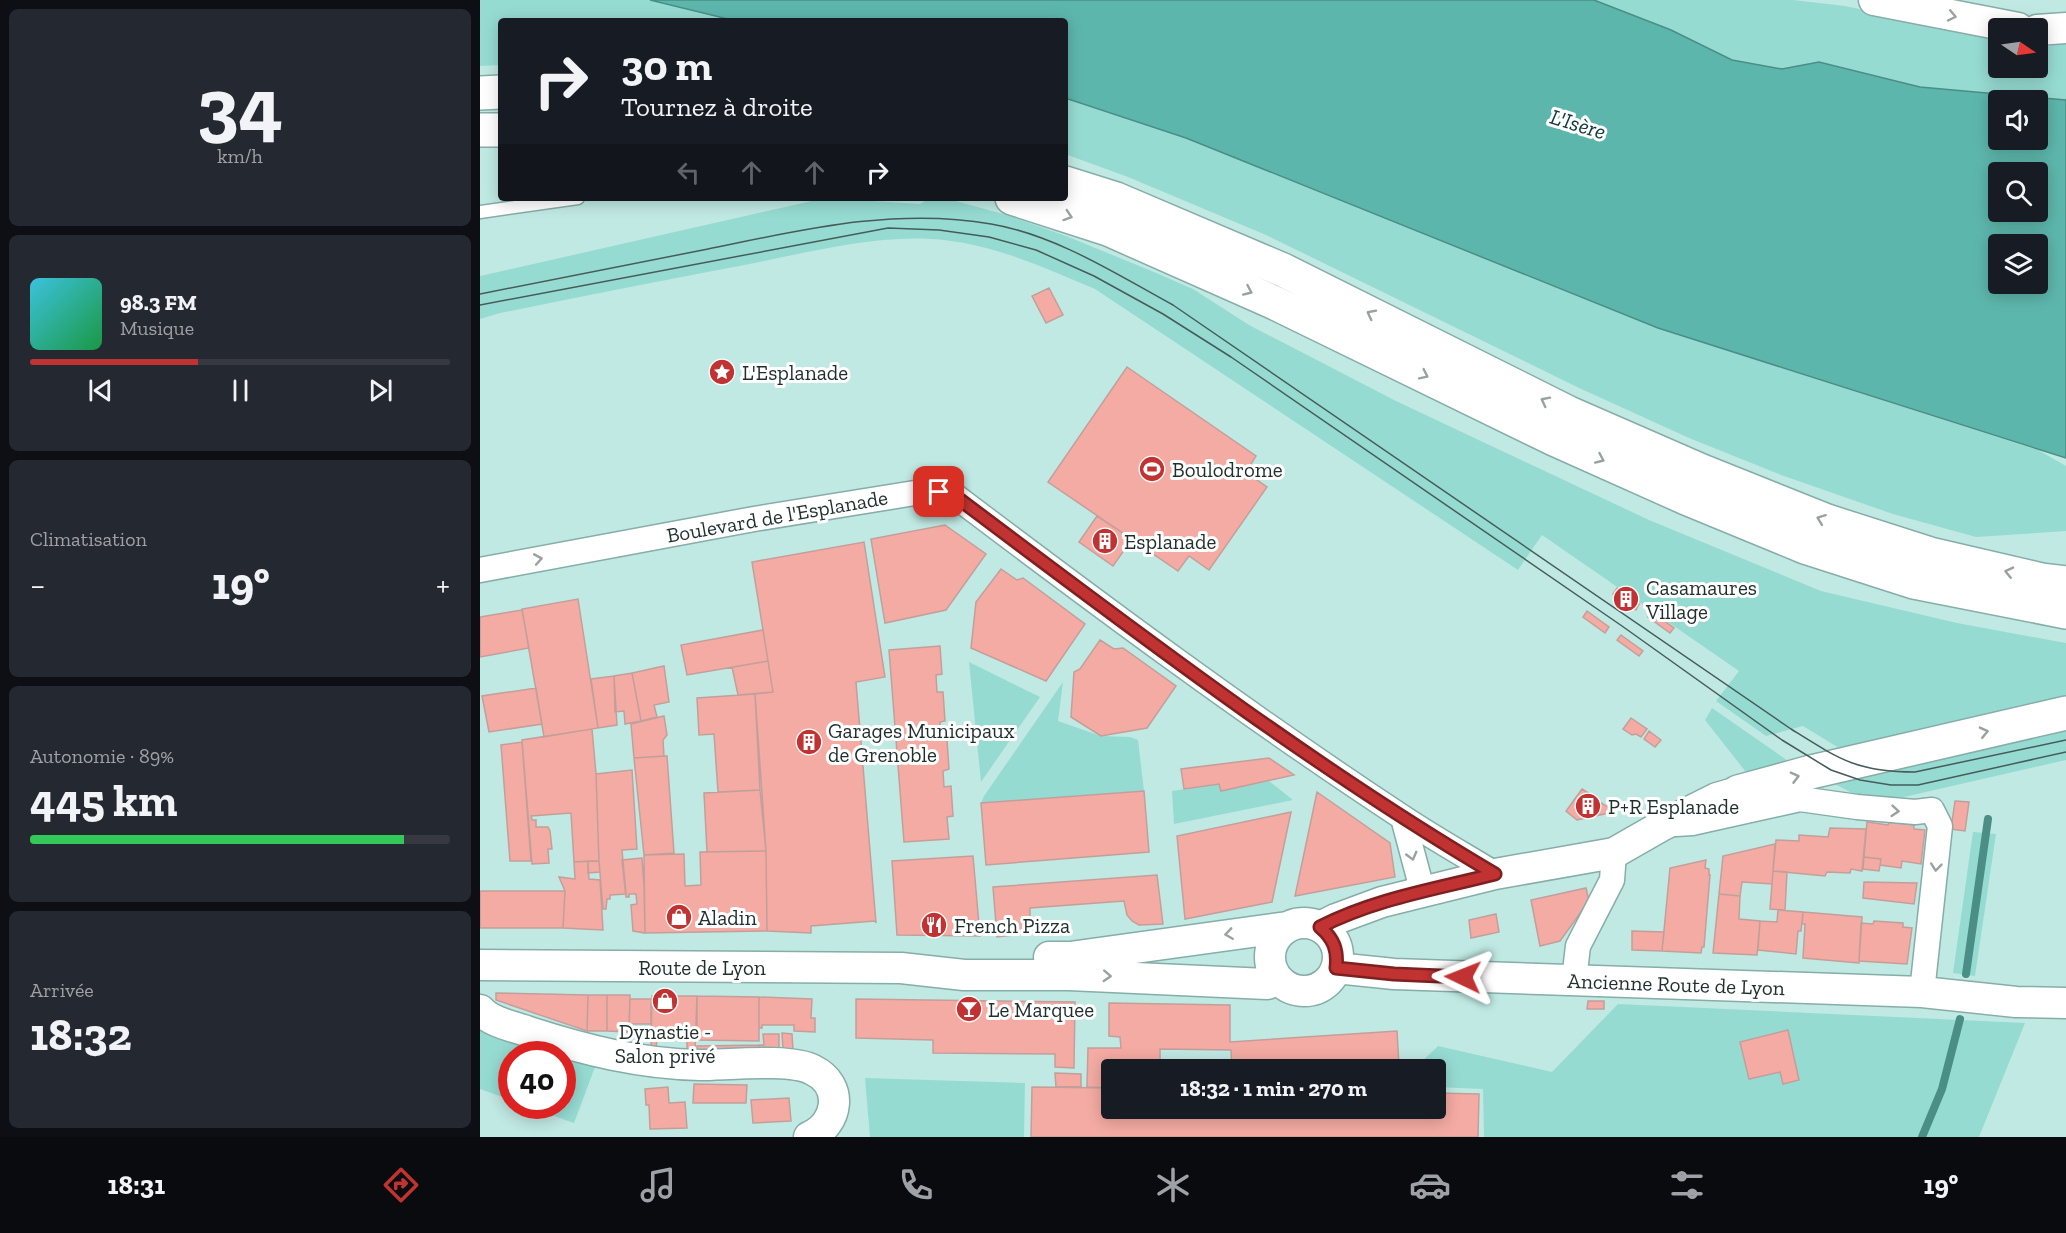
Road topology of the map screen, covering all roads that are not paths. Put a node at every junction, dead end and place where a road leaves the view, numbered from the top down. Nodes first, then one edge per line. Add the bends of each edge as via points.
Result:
1 (1874, 0) edge
2 (1988, 22) edge
3 (2066, 28) edge
4 (2048, 29) edge
5 (498, 92) edge
6 (480, 93) edge
7 (480, 130) edge
8 (498, 130) edge
9 (1068, 184) edge
10 (557, 201) edge
11 (1021, 201) edge
12 (480, 212) edge
13 (480, 570) edge
14 (2066, 583) edge
15 (2066, 612) edge
16 (2066, 713) edge
17 (1738, 792) joint
18 (1403, 818) junction
19 (1663, 825) junction
20 (1614, 853) junction
21 (1495, 874) junction
22 (1423, 892) junction
23 (1287, 927) junction
24 (1320, 927) junction
25 (480, 965) edge
26 (1336, 968) junction
27 (923, 970) junction
28 (1279, 980) junction
29 (1574, 980) junction
30 (1922, 992) junction
31 (2066, 1003) edge
32 (480, 1010) edge
33 (809, 1137) edge

1 -> 2 street
3 - 4 street
5 - 6 highway
7 - 8 highway
14 -> 9 highway via 1930,554 1827,521 1569,413 1282,270 1116,199
10 - 12 lane
11 -> 15 highway via 1108,229 1275,303 1554,439 1805,547 1914,582
13 -> 18 street, Boulevard de l'Esplanade via 754,519 927,491 951,493 1114,616
17 -> 16 highway
17 - 19 street
18 - 21 street, Boulevard de l'Esplanade
18 -> 22 street
19 - 20 street
19 -> 30 street via 1692,823 1800,799 1903,811 1932,810 1940,826
20 - 21 street
20 - 29 street via 1612,880 1578,946
21 - 22 street
22 - 24 street via 1361,909
23 - 24 street via 1309,923
23 -> 27 street via 1070,957 962,957
23 - 28 street via 1273,942 1270,952 1273,972
24 - 26 street via 1335,945
25 - 27 street, Route de Lyon
26 - 28 street via 1322,986 1311,990 1288,987
26 - 29 street, Ancienne Route de Lyon via 1394,974
27 -> 28 street via 964,975 1069,975 1267,984
29 - 30 street, Ancienne Route de Lyon
30 - 31 street, Ancienne Route de Lyon
32 - 33 street via 535,1034 640,1061 790,1064 813,1069 829,1080 834,1096 833,1113 825,1127

